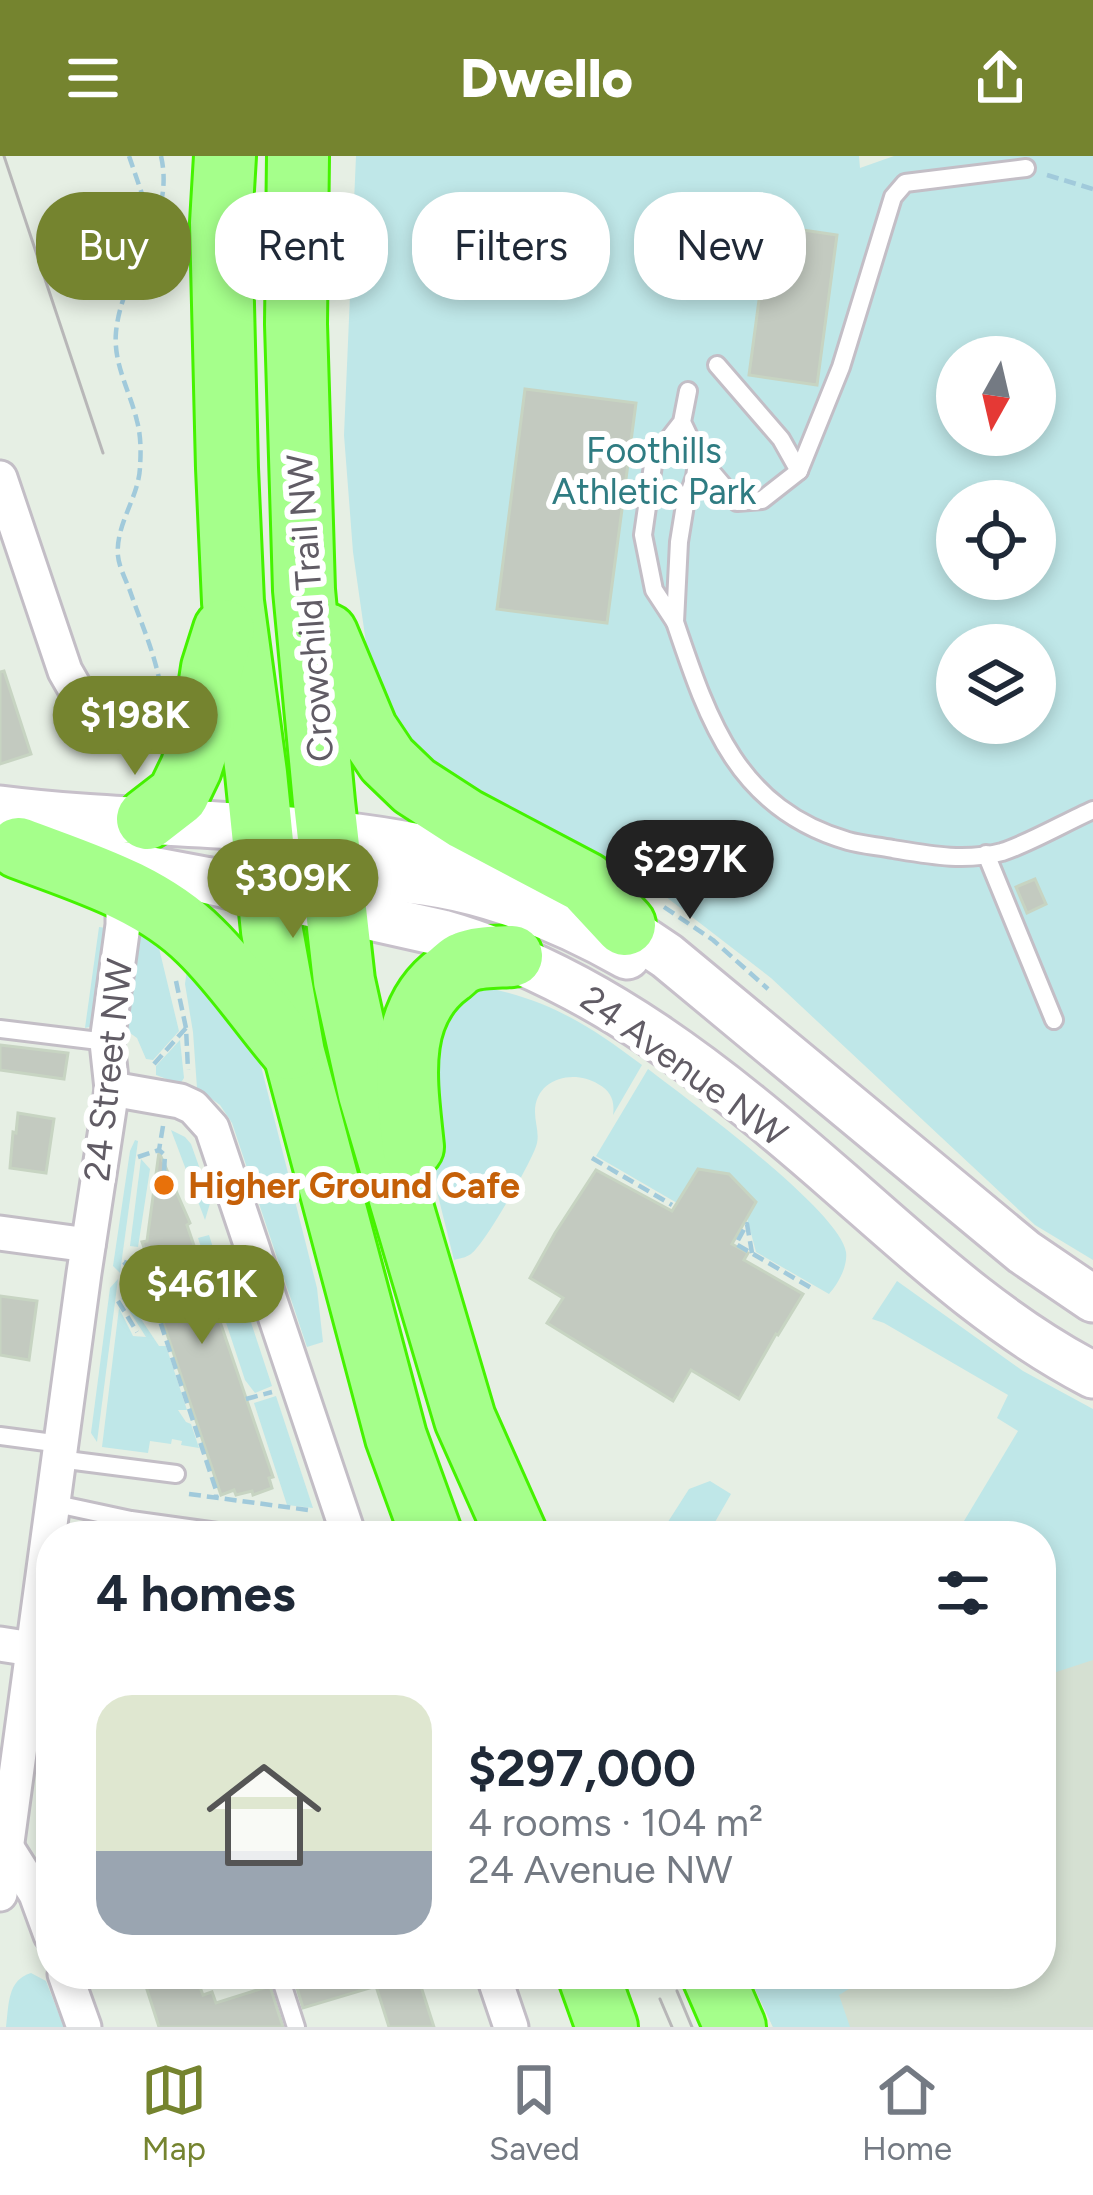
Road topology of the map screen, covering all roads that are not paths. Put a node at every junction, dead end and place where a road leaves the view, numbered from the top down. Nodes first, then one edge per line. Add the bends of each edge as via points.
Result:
1 (298, 156) edge
2 (220, 165) edge
3 (1026, 168) road end
4 (717, 364) dead end
5 (688, 391) dead end
6 (682, 422) junction
7 (698, 456) junction
8 (799, 471) junction
9 (0, 478) edge
10 (304, 590) junction
11 (233, 602) junction
12 (675, 622) junction
13 (100, 732) dead end
14 (1093, 810) edge
15 (147, 819) junction
16 (5, 833) edge
17 (986, 854) junction
18 (265, 860) junction
19 (333, 876) junction
20 (123, 888) junction
21 (625, 925) junction
22 (512, 956) junction
23 (701, 986) junction
24 (1054, 1020) dead end
25 (0, 1029) edge
26 (107, 1042) junction
27 (294, 1053) junction
28 (112, 1089) junction
29 (405, 1211) junction
30 (0, 1233) edge
31 (88, 1245) junction
32 (1093, 1300) edge
33 (1093, 1375) edge
34 (0, 1436) edge
35 (60, 1452) junction
36 (174, 1483) road end
37 (52, 1503) junction
38 (47, 1521) edge
39 (111, 1521) edge
40 (344, 1521) edge
41 (427, 1521) edge
42 (510, 1521) edge
43 (36, 1567) edge
44 (16, 1646) edge
45 (3, 1847) edge
46 (0, 1894) edge
47 (36, 1894) edge
48 (70, 1989) edge
49 (284, 1989) edge
50 (499, 1989) edge
51 (593, 1989) edge
52 (719, 1989) edge
53 (84, 2027) edge
54 (296, 2027) edge
55 (511, 2027) edge
56 (607, 2027) edge
57 (735, 2027) edge

1 - 10 highway, Crowchild Trail NW
2 - 11 highway, Crowchild Trail NW
3 - 8 lane via 905,183 893,197 841,368
4 - 8 lane
5 - 6 lane
6 - 7 lane
6 - 12 lane via 654,458 643,535 654,590
7 - 8 lane via 737,502 762,500
7 - 12 lane via 679,542
9 - 13 street via 65,671
10 - 19 highway, Crowchild Trail NW
10 - 21 highway via 387,760 441,805 586,883
11 - 15 highway via 191,768 178,795
11 - 18 highway, Crowchild Trail NW
12 - 17 lane via 711,721 741,772 770,800 847,840 945,858
14 - 17 lane
15 - 16 street, 24 Avenue NW via 50,815
15 - 18 street, 24 Avenue NW
16 - 18 street, 24 Avenue NW via 120,862
16 - 20 highway
17 - 24 lane
18 - 19 street
18 - 19 street, 24 Avenue NW
18 - 27 highway, Crowchild Trail NW
19 - 21 street, 24 Avenue NW via 424,846 547,884
19 - 22 street, 24 Avenue NW via 442,933
19 - 23 street via 502,900 660,975
19 - 29 highway, Crowchild Trail NW via 344,981
20 - 26 street, 24 Street NW
20 - 27 highway via 202,942
21 - 23 street, 24 Avenue NW
22 - 29 highway via 465,962 419,1010 406,1055 415,1170
22 - 33 street, 24 Avenue NW via 666,1043 1002,1320
23 - 32 street, 24 Avenue NW
25 - 26 lane
26 - 28 street, 24 Street NW
27 - 41 highway, Crowchild Trail NW via 396,1437
28 - 31 street, 24 Street NW
28 - 40 street via 180,1101 212,1128
29 - 42 highway, Crowchild Trail NW via 465,1419
30 - 31 street
31 - 35 street, 24 Street NW
34 - 35 lane
35 - 36 lane
35 - 37 street, 24 Street NW
37 - 38 street, 24 Street NW
37 - 39 lane
43 - 44 street, 24 Street NW
44 - 45 street, 24 Street NW
45 - 46 street, 24 Street NW
45 - 47 street
48 - 53 street
49 - 54 lane
50 - 55 street
51 - 56 highway
52 - 57 highway

